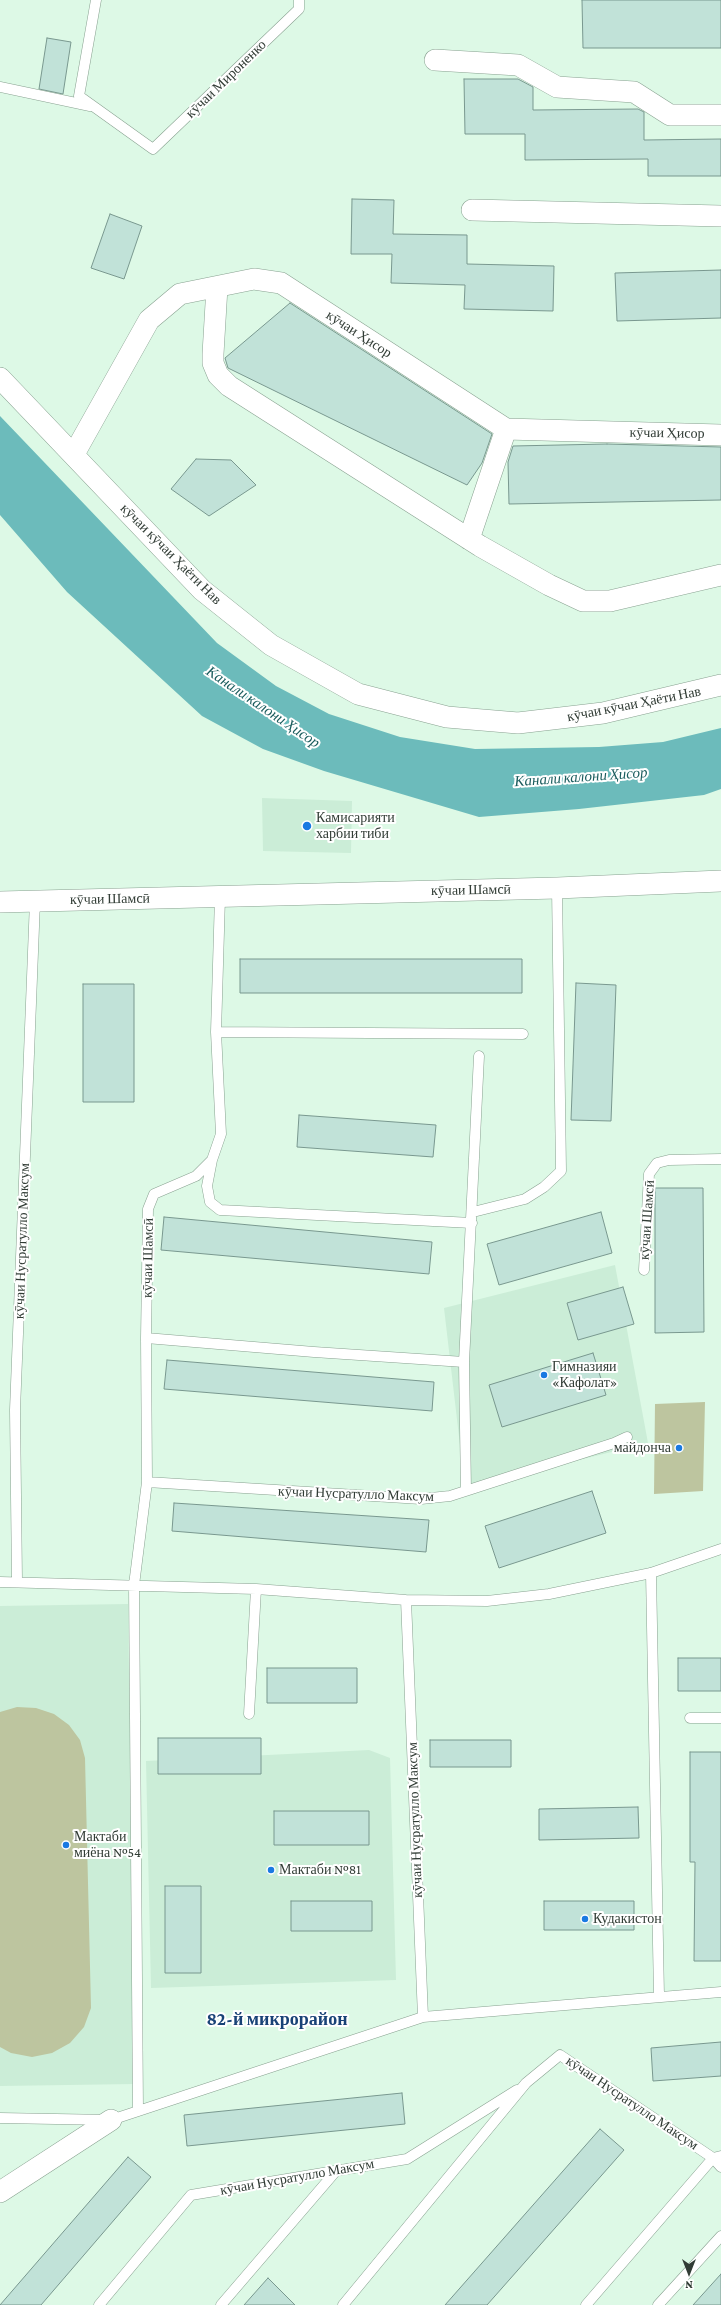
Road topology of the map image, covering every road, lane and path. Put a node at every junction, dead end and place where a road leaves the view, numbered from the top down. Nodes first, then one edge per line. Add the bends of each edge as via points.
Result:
1 (96, 0) edge
2 (299, 4) edge
3 (434, 60) dead end
4 (0, 88) edge
5 (94, 107) junction
6 (721, 115) edge
7 (472, 210) dead end
8 (721, 216) edge
9 (217, 287) junction
10 (0, 378) edge
11 (506, 429) junction
12 (721, 435) edge
13 (74, 454) junction
14 (469, 539) junction
15 (721, 575) edge
16 (721, 685) edge
17 (721, 881) edge
18 (558, 888) junction
19 (220, 896) junction
20 (35, 901) junction
21 (0, 902) edge
22 (216, 1032) junction
23 (523, 1034) dead end
24 (479, 1056) dead end
25 (721, 1159) edge
26 (212, 1160) junction
27 (473, 1212) junction
28 (472, 1223) junction
29 (644, 1270) dead end
30 (146, 1338) junction
31 (464, 1362) junction
32 (627, 1437) dead end
33 (147, 1482) junction
34 (466, 1491) junction
35 (721, 1549) edge
36 (651, 1573) junction
37 (17, 1581) junction
38 (0, 1582) edge
39 (134, 1585) junction
40 (256, 1589) junction
41 (406, 1600) junction
42 (249, 1714) dead end
43 (690, 1718) dead end
44 (721, 1718) edge
45 (721, 1992) edge
46 (659, 1996) junction
47 (423, 2017) junction
48 (525, 2085) junction
49 (138, 2111) junction
50 (0, 2118) edge
51 (111, 2120) junction
52 (717, 2157) edge
53 (721, 2167) edge
54 (336, 2171) junction
55 (0, 2192) edge
56 (721, 2236) edge
57 (98, 2305) edge
58 (221, 2305) edge
59 (342, 2305) edge
60 (586, 2305) edge
61 (658, 2305) edge

1 - 5 lane via 79,96
2 - 5 lane, кӯчаи Мироненко via 153,149
3 - 6 street via 518,65 558,86 634,92 670,116
4 - 5 lane
7 - 8 street
9 - 11 street, кӯчаи Ҳисор via 254,278 281,283
9 - 13 street, кӯчаи Ҳисор via 180,294 149,320
9 - 14 street via 213,354 218,375 236,390
10 - 13 street, кӯчаи кӯчаи Ҳаёти Нав
11 - 12 street, кӯчаи Ҳисор
11 - 14 street
13 - 16 street, кӯчаи кӯчаи Ҳаёти Нав via 202,590 271,645 358,694 447,717 518,723 603,713
14 - 15 street via 549,585 583,601 610,601
17 - 18 street, кӯчаи Шамсӣ
18 - 19 street, кӯчаи Шамсӣ
18 - 27 lane via 556,922 561,1171 544,1187 525,1199
19 - 20 street, кӯчаи Шамсӣ
19 - 22 lane, кӯчаи Шамсӣ
20 - 21 street, кӯчаи Шамсӣ
20 - 37 lane, кӯчаи Нусратулло Максум via 15,1410
22 - 23 lane
22 - 26 lane, кӯчаи Шамсӣ via 221,1134
24 - 27 lane
25 - 29 lane, кӯчаи Шамсӣ via 670,1160 657,1164 649,1174
26 - 28 lane via 207,1186 210,1202 220,1210
26 - 30 lane, кӯчаи Шамсӣ via 196,1176 154,1194 148,1209
27 - 28 lane
28 - 31 lane
30 - 31 lane
30 - 33 lane
31 - 34 lane
32 - 34 lane, кӯчаи Нусратулло Максум
33 - 34 lane, кӯчаи Нусратулло Максум via 422,1499 450,1496
33 - 39 lane
35 - 36 lane
36 - 41 lane via 549,1594 487,1600
36 - 46 lane
37 - 38 lane
37 - 39 lane
39 - 40 lane
39 - 49 lane
40 - 41 lane
40 - 42 lane
41 - 47 lane, кӯчаи Нусратулло Максум
43 - 44 lane
45 - 46 lane
46 - 47 lane
47 - 49 lane
48 - 52 lane, кӯчаи Нусратулло Максум via 560,2055
48 - 54 lane, кӯчаи Нусратулло Максум via 407,2159
48 - 59 lane, кӯчаи Нусратулло Максум
49 - 51 lane
50 - 51 lane
51 - 55 street
52 - 53 lane, кӯчаи Нусратулло Максум
52 - 60 lane
54 - 57 lane, кӯчаи Нусратулло Максум via 191,2195
54 - 58 lane
56 - 61 lane

